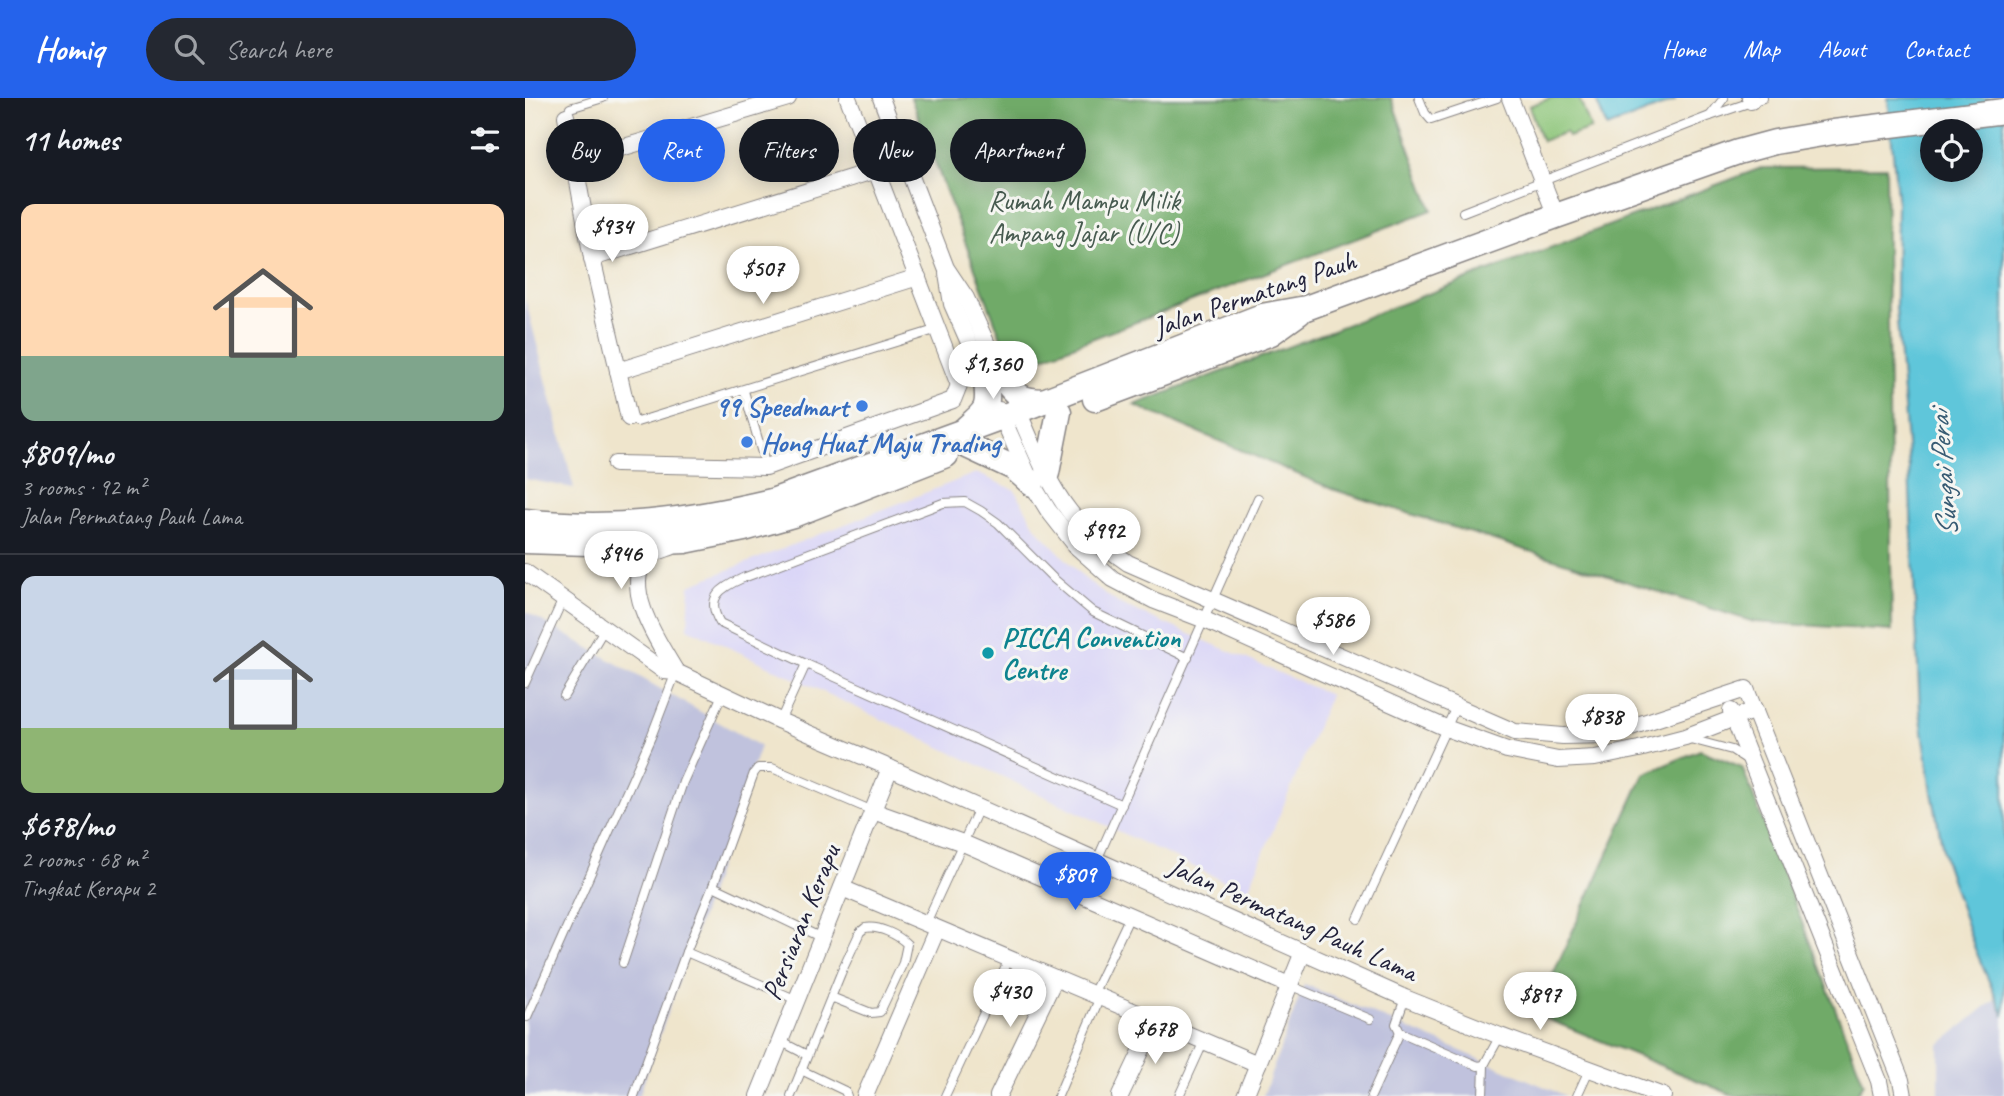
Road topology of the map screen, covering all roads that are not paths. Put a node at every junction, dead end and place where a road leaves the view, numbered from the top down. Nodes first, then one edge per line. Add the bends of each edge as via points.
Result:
1 (603, 98) edge
2 (788, 98) edge
3 (848, 98) edge
4 (881, 98) edge
5 (1419, 98) edge
6 (1497, 98) edge
7 (1510, 98) edge
8 (1724, 98) edge
9 (1755, 99) edge
10 (2004, 111) edge
11 (566, 116) joint
12 (1710, 116) junction
13 (567, 119) edge
14 (856, 119) edge
15 (889, 119) edge
16 (624, 147) edge
17 (853, 177) edge
18 (1542, 180) junction
19 (578, 182) edge
20 (882, 182) edge
21 (913, 182) edge
22 (1463, 212) dead end
23 (1556, 216) junction
24 (592, 258) junction
25 (918, 278) junction
26 (938, 329) junction
27 (618, 370) junction
28 (993, 378) junction
29 (744, 391) junction
30 (1051, 406) junction
31 (629, 418) joint
32 (1013, 421) junction
33 (963, 439) junction
34 (615, 464) dead end
35 (766, 467) junction
36 (1040, 478) junction
37 (1258, 498) dead end
38 (525, 521) edge
39 (525, 541) edge
40 (685, 541) junction
41 (525, 572) edge
42 (563, 599) junction
43 (1214, 601) junction
44 (1205, 620) junction
45 (605, 628) junction
46 (1188, 658) junction
47 (806, 664) junction
48 (676, 672) junction
49 (525, 683) edge
50 (722, 695) junction
51 (564, 696) dead end
52 (1725, 697) junction
53 (1456, 707) junction
54 (1755, 710) junction
55 (1734, 719) junction
56 (780, 721) junction
57 (1446, 728) junction
58 (1685, 737) junction
59 (1752, 763) junction
60 (890, 768) junction
61 (1122, 805) junction
62 (979, 808) junction
63 (873, 810) junction
64 (963, 843) junction
65 (1097, 860) junction
66 (713, 886) junction
67 (842, 888) junction
68 (1130, 916) junction
69 (1358, 919) dead end
70 (932, 926) junction
71 (822, 938) junction
72 (686, 952) junction
73 (1303, 952) junction
74 (1009, 958) junction
75 (623, 963) dead end
76 (1055, 978) junction
77 (1289, 985) junction
78 (1097, 995) junction
79 (831, 997) junction
80 (1405, 998) junction
81 (797, 1000) junction
82 (527, 1017) dead end
83 (1370, 1019) dead end
84 (1156, 1020) junction
85 (1400, 1032) junction
86 (1500, 1036) junction
87 (780, 1041) junction
88 (1204, 1041) junction
89 (807, 1055) junction
90 (1258, 1064) junction
91 (1484, 1065) junction
92 (801, 1070) junction
93 (1589, 1070) junction
94 (634, 1096) edge
95 (758, 1096) edge
96 (791, 1096) edge
97 (847, 1096) edge
98 (865, 1096) edge
99 (945, 1096) edge
100 (998, 1096) edge
101 (1058, 1096) edge
102 (1121, 1096) edge
103 (1179, 1096) edge
104 (1245, 1096) edge
105 (1371, 1096) edge
106 (1483, 1096) edge
107 (1577, 1096) edge
108 (1663, 1096) edge
109 (1882, 1096) edge
110 (1904, 1096) edge

1 - 11 lane via 570,108
2 - 16 street
3 - 14 street
4 - 15 street
5 - 6 lane via 1431,120
7 - 18 street
8 - 12 lane
9 - 12 lane
10 - 23 main road, Jalan Permatang Pauh via 1776,142
11 - 13 street
12 - 18 lane
17 - 24 street
18 - 22 lane
18 - 23 street
19 - 24 street
20 - 25 street
21 - 28 street via 946,268 966,298
23 - 30 main road, Jalan Permatang Pauh via 1305,308 1262,316
24 - 27 street
25 - 26 street
25 - 27 street
26 - 29 lane
26 - 35 street via 959,384 953,400
27 - 31 street
28 - 30 main road via 1016,395
28 - 32 street
28 - 33 main road via 985,412
29 - 31 lane via 637,422
29 - 35 lane
30 - 32 main road, Jalan Permatang Pauh
30 - 36 main road
32 - 33 main road, Jalan Permatang Pauh
32 - 36 street
33 - 36 main road
33 - 38 main road, Jalan Permatang Pauh via 733,510 629,525
33 - 40 main road via 793,515
34 - 35 street
36 - 43 street via 1101,543 1128,563
36 - 44 street via 1048,510 1077,547 1113,579
37 - 43 lane
39 - 40 main road
40 - 48 street via 647,557 640,572 643,610
41 - 42 street, Jalan Permatang Pauh Lama
42 - 45 street, Jalan Permatang Pauh Lama
42 - 49 lane
43 - 44 lane
43 - 53 street
44 - 46 lane
44 - 57 street
45 - 48 street, Jalan Permatang Pauh Lama via 664,671
45 - 51 lane
46 - 47 lane via 1093,612 998,523 965,502 943,503 726,585 715,599 713,611 720,624
46 - 61 lane
47 - 56 lane
47 - 61 lane
48 - 50 street, Jalan Permatang Pauh Lama
48 - 82 lane
50 - 56 street, Jalan Permatang Pauh Lama
50 - 75 lane via 683,782
52 - 53 street via 1607,735 1515,732
52 - 54 street via 1746,689
52 - 55 street
53 - 57 lane
54 - 55 street
54 - 110 street
55 - 58 street
55 - 59 street
56 - 60 street, Jalan Permatang Pauh Lama
57 - 58 street via 1507,750 1558,760 1595,758
57 - 69 lane
58 - 59 lane via 1732,750
59 - 109 street
60 - 62 street, Jalan Permatang Pauh Lama
60 - 63 street, Persiaran Kerapu
61 - 65 lane
62 - 64 lane
62 - 65 street, Jalan Permatang Pauh Lama
63 - 64 street
63 - 66 lane via 772,768 758,768
63 - 67 street, Persiaran Kerapu
64 - 68 street
64 - 70 lane
65 - 73 street, Jalan Permatang Pauh Lama
66 - 71 lane
66 - 72 lane
67 - 70 street
67 - 71 street, Persiaran Kerapu
68 - 77 street
68 - 78 lane
70 - 74 street
70 - 98 street
71 - 81 street, Persiaran Kerapu
72 - 81 lane
72 - 94 lane
73 - 77 street
73 - 80 street, Jalan Permatang Pauh Lama
74 - 76 street
74 - 99 lane
76 - 78 street
76 - 100 street
77 - 83 lane
77 - 90 street
78 - 84 street
78 - 101 lane
79 - 79 lane via 865,928 893,934 907,944 880,1012 871,1013
79 - 89 lane
80 - 85 lane via 1396,1024
80 - 86 street, Jalan Permatang Pauh Lama
81 - 87 street, Persiaran Kerapu
84 - 88 street
84 - 102 street
85 - 91 lane
85 - 105 lane
86 - 91 lane
86 - 93 street, Jalan Permatang Pauh Lama
87 - 89 lane
87 - 95 street, Persiaran Kerapu
88 - 90 street
88 - 103 lane
89 - 92 lane
90 - 104 street
91 - 106 lane
92 - 96 lane
92 - 97 lane
93 - 107 lane
93 - 108 street, Jalan Permatang Pauh Lama

